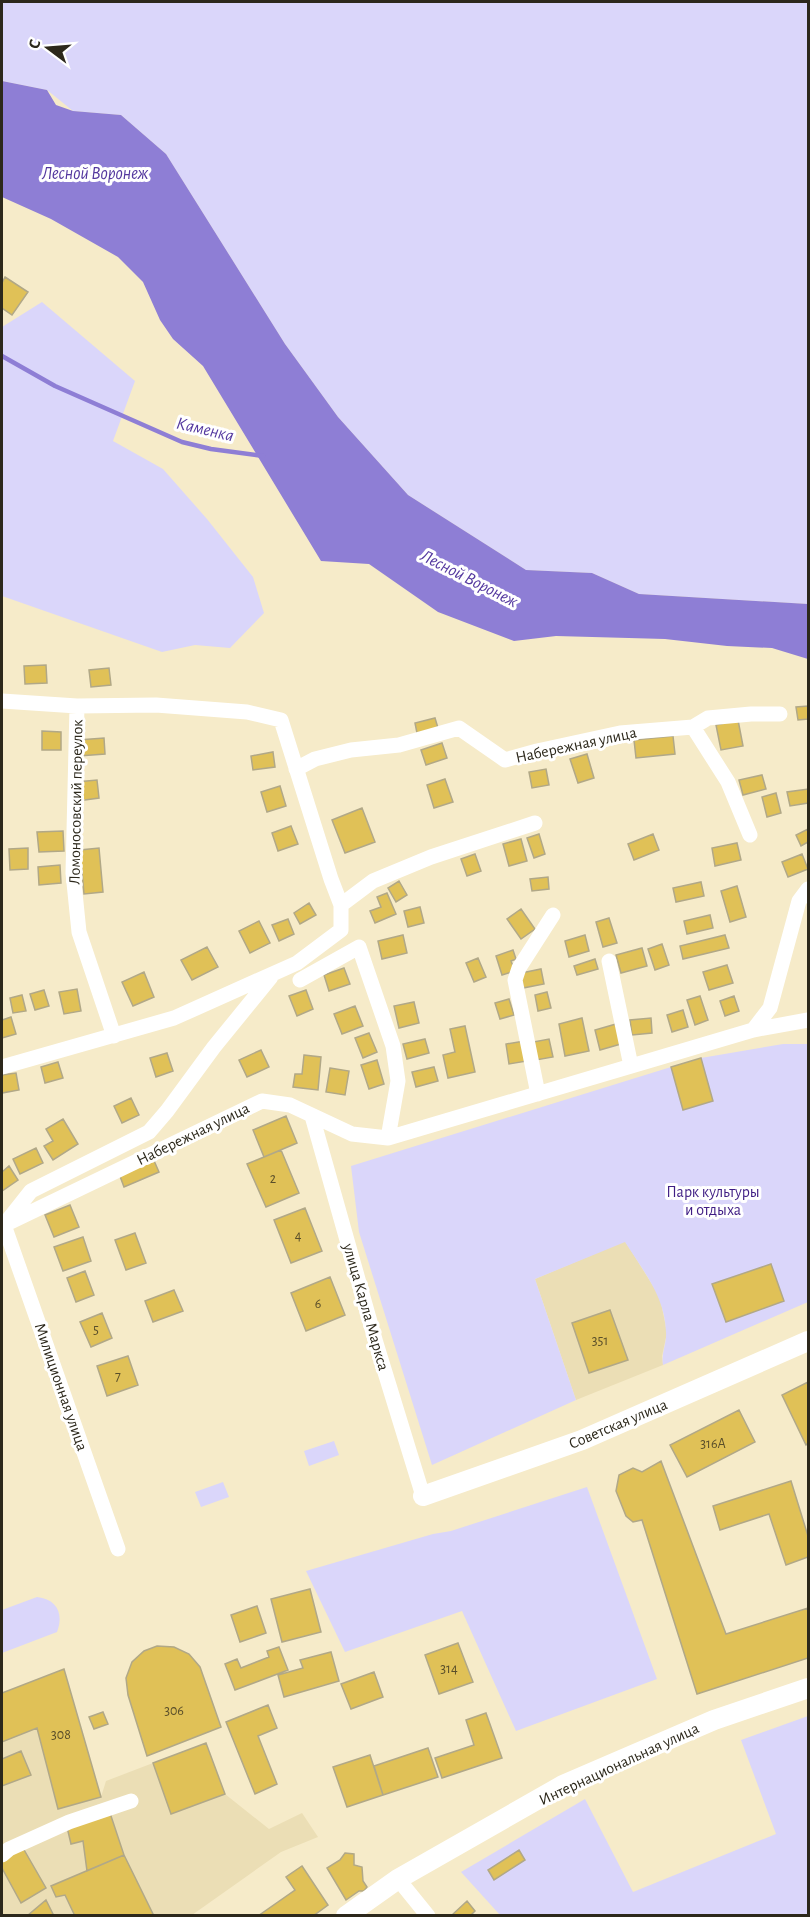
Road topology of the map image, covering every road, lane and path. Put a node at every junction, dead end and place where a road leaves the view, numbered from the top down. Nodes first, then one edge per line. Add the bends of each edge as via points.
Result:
1 (2, 701) edge
2 (78, 706) junction
3 (780, 714) dead end
4 (281, 720) joint
5 (693, 727) junction
6 (296, 769) junction
7 (535, 824) dead end
8 (750, 835) dead end
9 (808, 889) edge
10 (341, 904) junction
11 (553, 915) dead end
12 (609, 961) dead end
13 (274, 974) junction
14 (300, 980) dead end
15 (808, 1020) edge
16 (753, 1030) junction
17 (114, 1036) junction
18 (631, 1066) junction
19 (2, 1067) edge
20 (538, 1094) junction
21 (312, 1116) junction
22 (388, 1138) junction
23 (3, 1225) edge
24 (808, 1341) edge
25 (423, 1496) joint
26 (118, 1549) dead end
27 (808, 1688) edge
28 (130, 1801) dead end
29 (2, 1855) edge
30 (398, 1879) junction
31 (346, 1916) edge
32 (428, 1916) edge

1 - 2 street, Ломоносовский переулок
2 - 4 street, Ломоносовский переулок via 156,705 247,712
2 - 17 street, Ломоносовский переулок via 73,873 79,932
3 - 5 street, Набережная улица via 708,718
4 - 6 street, Набережная улица
5 - 6 street, Набережная улица via 620,733 505,760 459,728 399,746 351,750 315,759
5 - 8 street via 728,782
6 - 10 street, Набережная улица
7 - 10 street via 431,857 373,881
9 - 16 street via 799,901 770,1008
10 - 13 street, Набережная улица via 341,930 297,963
11 - 20 street via 515,980
12 - 18 street
13 - 17 street, Набережная улица via 174,1018
13 - 23 street, Набережная улица via 149,1132 31,1191
14 - 22 street via 359,947 393,1046 398,1080
15 - 16 street, Набережная улица
16 - 18 street, Набережная улица
17 - 19 street, Набережная улица
18 - 20 street, Набережная улица
20 - 22 street, Набережная улица
21 - 22 street, Набережная улица via 351,1134
21 - 23 street, Набережная улица via 290,1105 262,1101
21 - 25 street, улица Карла Маркса
23 - 26 street, Милиционная улица
24 - 25 main road, Советская улица via 582,1440
27 - 30 main road, Интернациональная улица via 714,1720 563,1785
28 - 29 street via 69,1822
30 - 31 main road, Интернациональная улица
30 - 32 street

